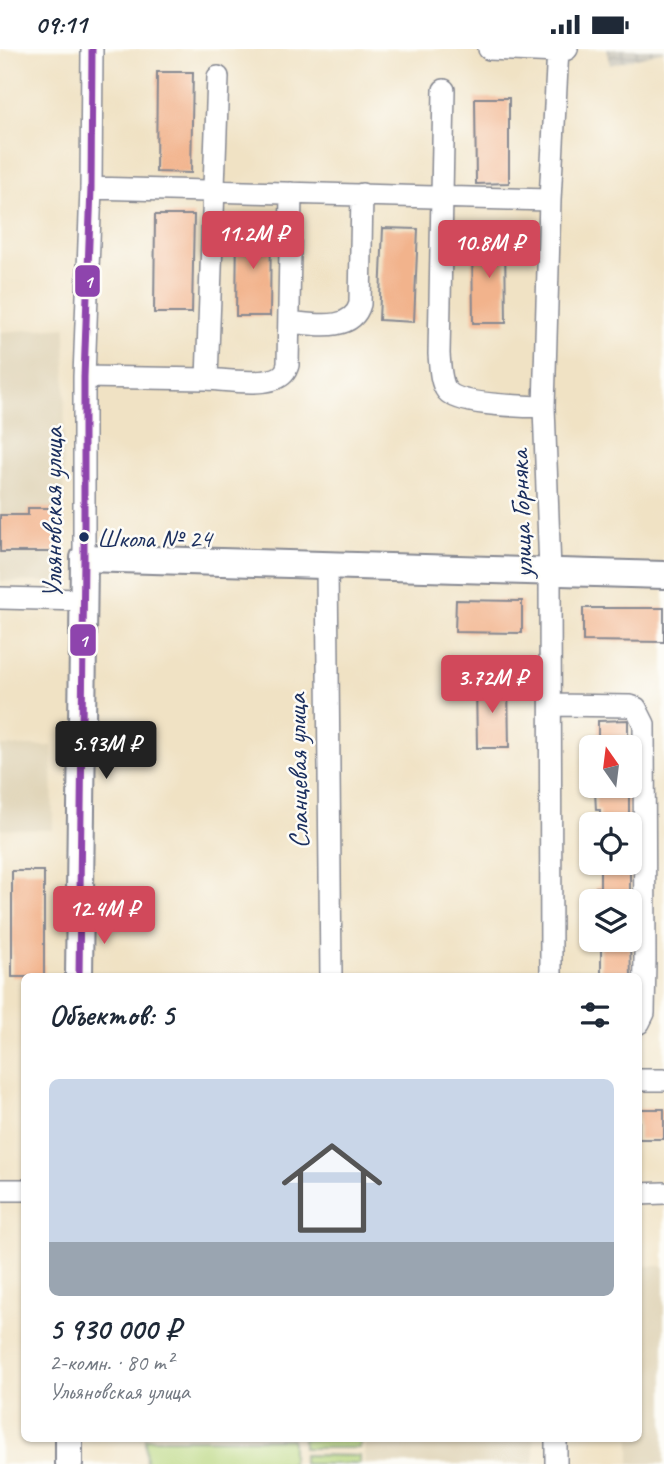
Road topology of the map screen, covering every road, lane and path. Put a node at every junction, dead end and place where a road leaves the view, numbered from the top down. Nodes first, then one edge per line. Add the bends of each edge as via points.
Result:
1 (92, 49) edge
2 (489, 49) edge
3 (561, 50) edge
4 (218, 78) dead end
5 (444, 90) dead end
6 (91, 188) junction
7 (213, 190) junction
8 (291, 193) junction
9 (362, 194) junction
10 (443, 197) junction
11 (550, 199) junction
12 (289, 322) junction
13 (84, 377) junction
14 (207, 379) junction
15 (544, 407) junction
16 (84, 558) junction
17 (327, 565) junction
18 (551, 571) junction
19 (664, 575) edge
20 (0, 598) edge
21 (83, 600) junction
22 (551, 705) junction
23 (79, 973) edge
24 (331, 973) edge
25 (551, 973) edge
26 (642, 1017) edge
27 (642, 1080) edge
28 (664, 1080) edge
29 (0, 1190) edge
30 (21, 1190) edge
31 (664, 1193) edge
32 (642, 1194) edge
33 (69, 1442) edge
34 (556, 1442) edge
35 (69, 1464) edge
36 (556, 1464) edge

1 - 6 street, Ульяновская улица
2 - 3 street
3 - 11 street, улица Горняка
4 - 7 street
5 - 10 street
6 - 7 street
6 - 13 street, Ульяновская улица
7 - 8 street
7 - 14 street
8 - 9 street
8 - 12 street
9 - 10 street
9 - 12 street via 358,311 337,325
10 - 11 street
10 - 15 street via 439,354 447,391 476,402
11 - 15 street, улица Горняка
12 - 14 street via 288,365 281,376 264,382
13 - 14 street
13 - 16 street, Ульяновская улица
15 - 18 street, улица Горняка
16 - 17 main road
16 - 21 main road, Ульяновская улица
17 - 18 main road
17 - 24 street, Сланцевая улица
18 - 19 main road
18 - 22 street, улица Горняка
20 - 21 street
21 - 23 main road, Ульяновская улица
22 - 25 street, улица Горняка
22 - 26 street via 630,706 636,708 644,724
27 - 28 street
29 - 30 street
31 - 32 street
33 - 35 main road
34 - 36 street

